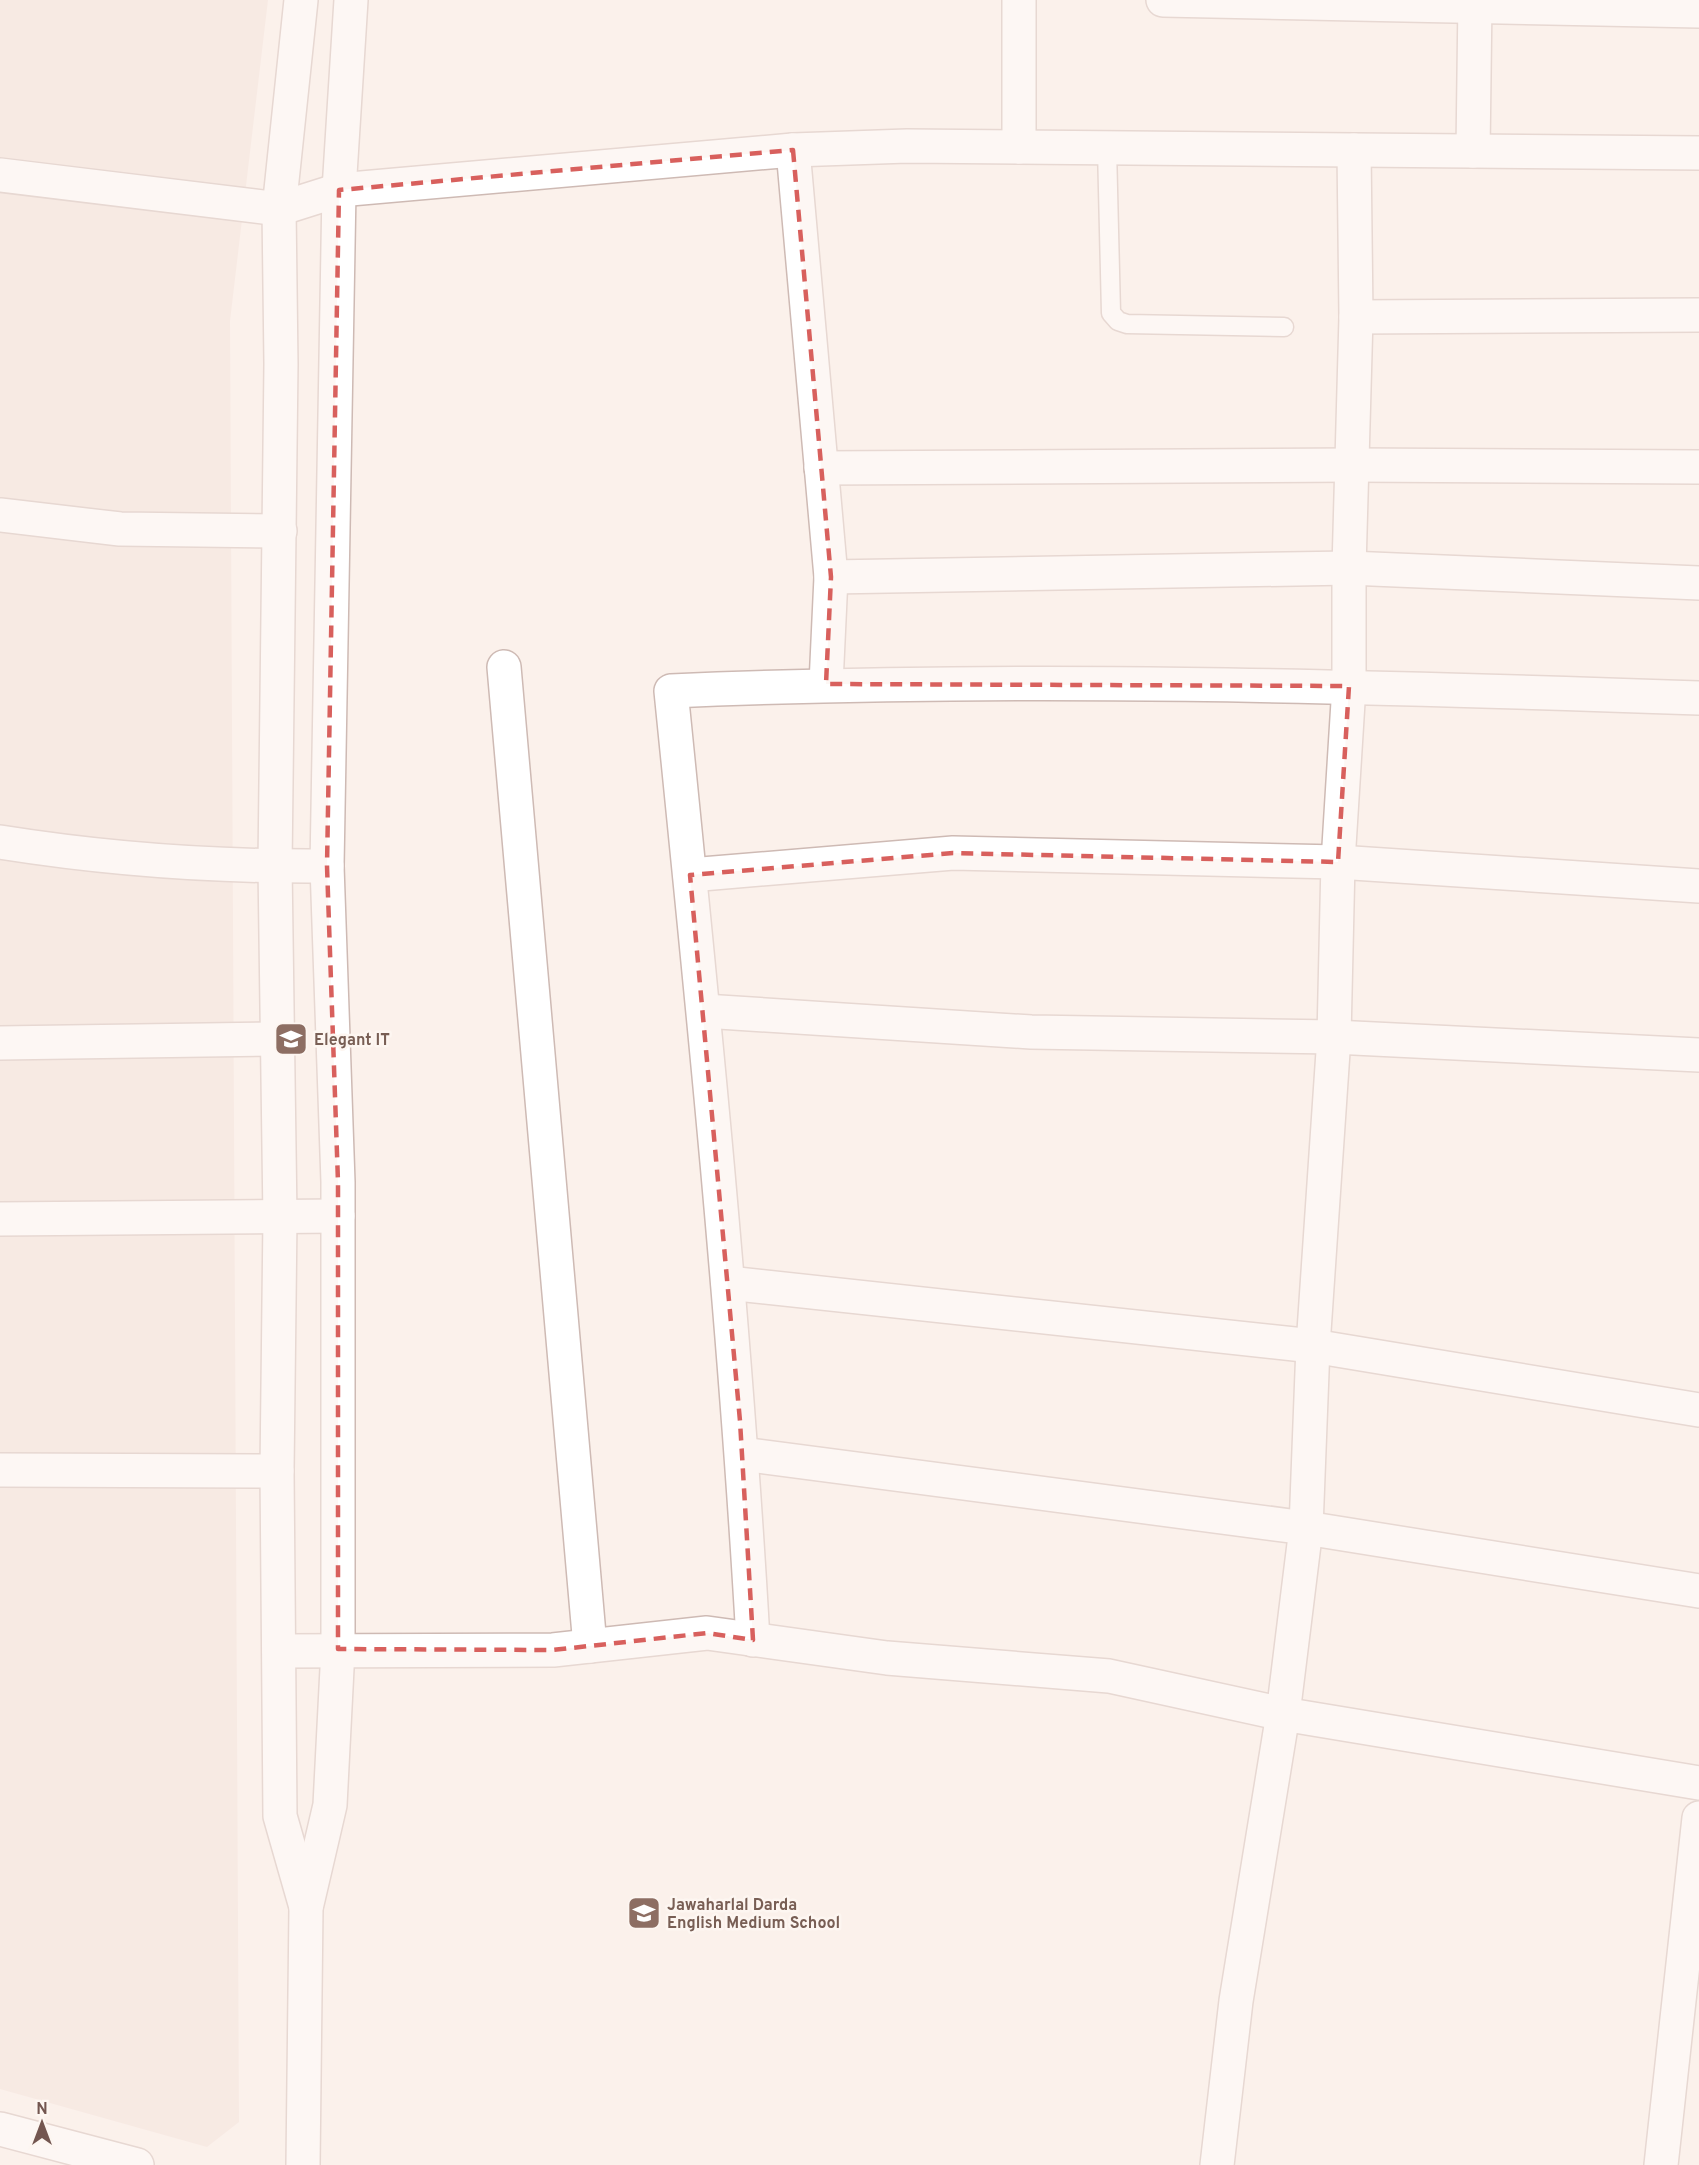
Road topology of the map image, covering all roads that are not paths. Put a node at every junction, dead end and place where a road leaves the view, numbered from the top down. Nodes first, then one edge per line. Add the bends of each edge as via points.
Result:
1 (301, 0) edge
2 (351, 0) edge
3 (1019, 0) edge
4 (1163, 0) edge
5 (1475, 3) edge
6 (1699, 11) edge
7 (1019, 147) junction
8 (1107, 148) junction
9 (793, 150) junction
10 (1354, 150) junction
11 (1473, 151) junction
12 (1699, 153) edge
13 (0, 175) edge
14 (339, 190) junction
15 (279, 209) junction
16 (1699, 315) edge
17 (1356, 317) junction
18 (1284, 327) dead end
19 (1353, 465) junction
20 (1699, 467) edge
21 (822, 468) junction
22 (0, 515) edge
23 (280, 531) junction
24 (1348, 568) junction
25 (831, 577) junction
26 (1699, 583) edge
27 (504, 667) dead end
28 (826, 684) junction
29 (1348, 686) junction
30 (1699, 698) edge
31 (0, 842) edge
32 (1338, 862) junction
33 (275, 866) junction
34 (327, 866) junction
35 (690, 875) junction
36 (1699, 886) edge
37 (704, 1011) junction
38 (1335, 1037) junction
39 (279, 1039) junction
40 (0, 1043) edge
41 (1699, 1055) edge
42 (338, 1216) junction
43 (280, 1218) junction
44 (0, 1219) edge
45 (728, 1283) junction
46 (1313, 1346) junction
47 (1699, 1410) edge
48 (742, 1454) junction
49 (0, 1470) edge
50 (277, 1471) junction
51 (1306, 1528) junction
52 (1699, 1590) edge
53 (753, 1640) junction
54 (590, 1646) junction
55 (338, 1649) junction
56 (279, 1651) junction
57 (1283, 1714) junction
58 (1699, 1784) edge
59 (1699, 1818) edge
60 (306, 1908) junction
61 (0, 2129) edge
62 (137, 2165) edge
63 (303, 2165) edge
64 (1217, 2165) edge
65 (1661, 2165) edge

1 - 15 street
2 - 14 street
3 - 7 street
4 - 5 street
5 - 6 street
5 - 11 street
7 - 8 street
7 - 9 street
8 - 10 street
8 - 18 lane via 1111,313 1118,321
9 - 14 street
9 - 21 street
10 - 11 street
10 - 17 street
11 - 12 street
13 - 15 street
14 - 15 street
14 - 34 street
15 - 23 street
16 - 17 street
17 - 19 street
19 - 20 street
19 - 21 street
19 - 24 street
21 - 25 street
22 - 23 street via 120,529
23 - 33 street
24 - 25 street
24 - 26 street
24 - 29 street
25 - 28 street
27 - 54 street
28 - 29 street
28 - 35 street via 671,691
29 - 30 street
29 - 32 street
31 - 33 street via 74,854
32 - 35 street via 953,853
32 - 36 street
32 - 38 street
33 - 34 street
33 - 39 street
34 - 42 street
35 - 37 street
37 - 38 street via 1031,1032
37 - 45 street
38 - 41 street
38 - 46 street
39 - 40 street
39 - 43 street
42 - 43 street
42 - 55 street
43 - 44 street
43 - 50 street
45 - 46 street
45 - 48 street
46 - 47 street
46 - 51 street
48 - 51 street
48 - 53 street
49 - 50 street
50 - 56 street
51 - 52 street
51 - 57 street
53 - 54 street via 707,1633
53 - 57 street via 886,1659 1109,1676
54 - 55 street via 553,1650
55 - 56 street
55 - 60 street via 330,1805
56 - 60 street via 280,1816
57 - 58 street
57 - 64 street via 1236,2001
59 - 65 street
60 - 63 street
61 - 62 street

